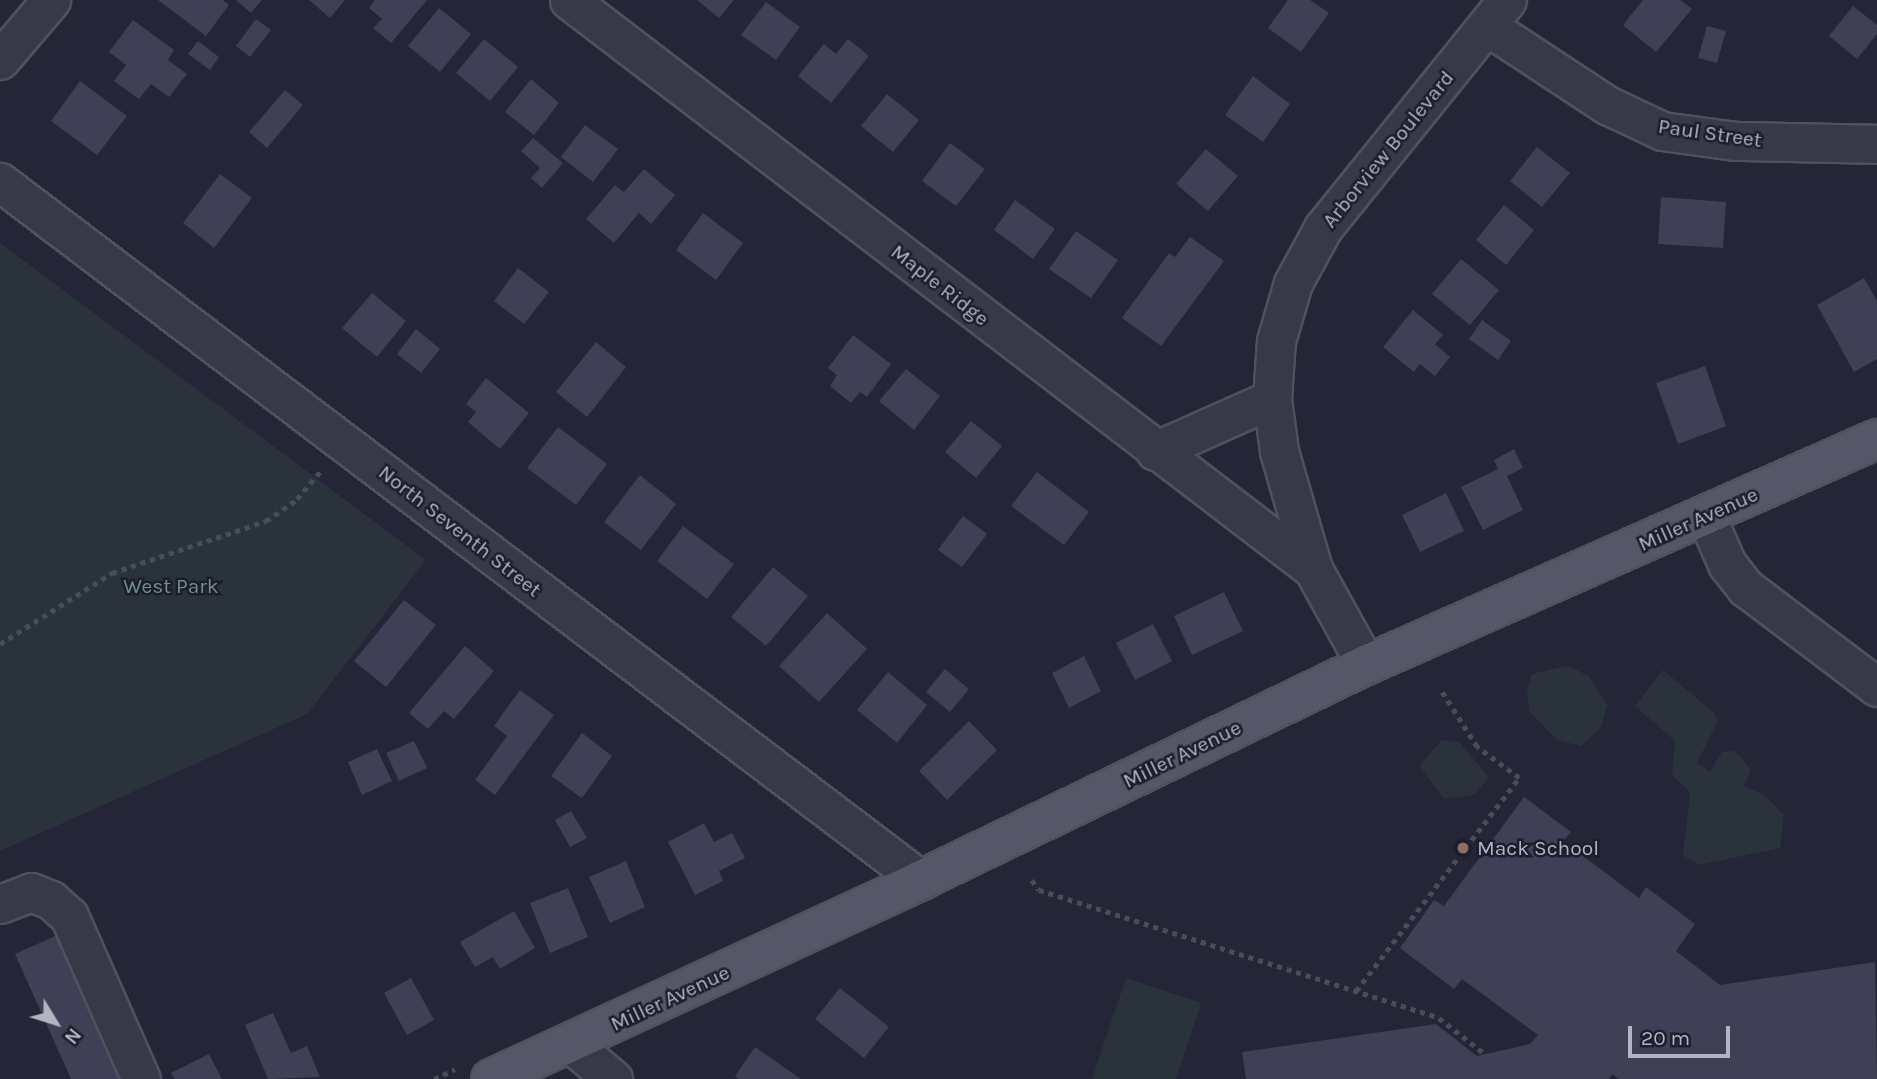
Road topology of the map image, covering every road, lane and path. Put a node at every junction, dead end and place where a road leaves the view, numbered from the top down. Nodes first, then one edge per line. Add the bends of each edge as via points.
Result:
1 (51, 0) edge
2 (569, 0) edge
3 (1497, 13) edge
4 (0, 60) edge
5 (1877, 144) edge
6 (0, 182) edge
7 (1272, 399) junction
8 (1877, 439) edge
9 (344, 441) junction
10 (1154, 451) junction
11 (1706, 516) junction
12 (1313, 569) junction
13 (0, 644) edge
14 (1366, 665) junction
15 (1877, 687) edge
16 (1442, 692) dead end
17 (921, 880) junction
18 (1032, 880) dead end
19 (0, 904) edge
20 (1356, 991) junction
21 (571, 1044) junction
22 (1485, 1054) dead end
23 (141, 1079) edge
24 (491, 1079) edge
25 (613, 1079) edge

1 - 4 street
2 - 10 street, Maple Ridge
3 - 5 street, Paul Street via 1607,104 1662,131 1736,141
3 - 7 street, Arborview Boulevard via 1322,228 1293,283 1276,341
6 - 9 street, North Seventh Street
7 - 10 street
7 - 12 street, Arborview Boulevard via 1279,451
8 - 11 main road, Miller Avenue
9 - 13 path via 297,499 272,517 112,573
9 - 17 street, North Seventh Street
10 - 12 street, Maple Ridge
11 - 14 main road, Miller Avenue
11 - 15 street via 1727,564 1746,588
12 - 14 street, Arborview Boulevard
14 - 17 main road, Miller Avenue
16 - 20 path via 1477,747 1519,778
17 - 21 main road, Miller Avenue
18 - 20 path via 1039,890
19 - 23 street via 31,892 51,900 69,916
20 - 22 path via 1439,1018
21 - 24 main road, Miller Avenue
21 - 25 street

